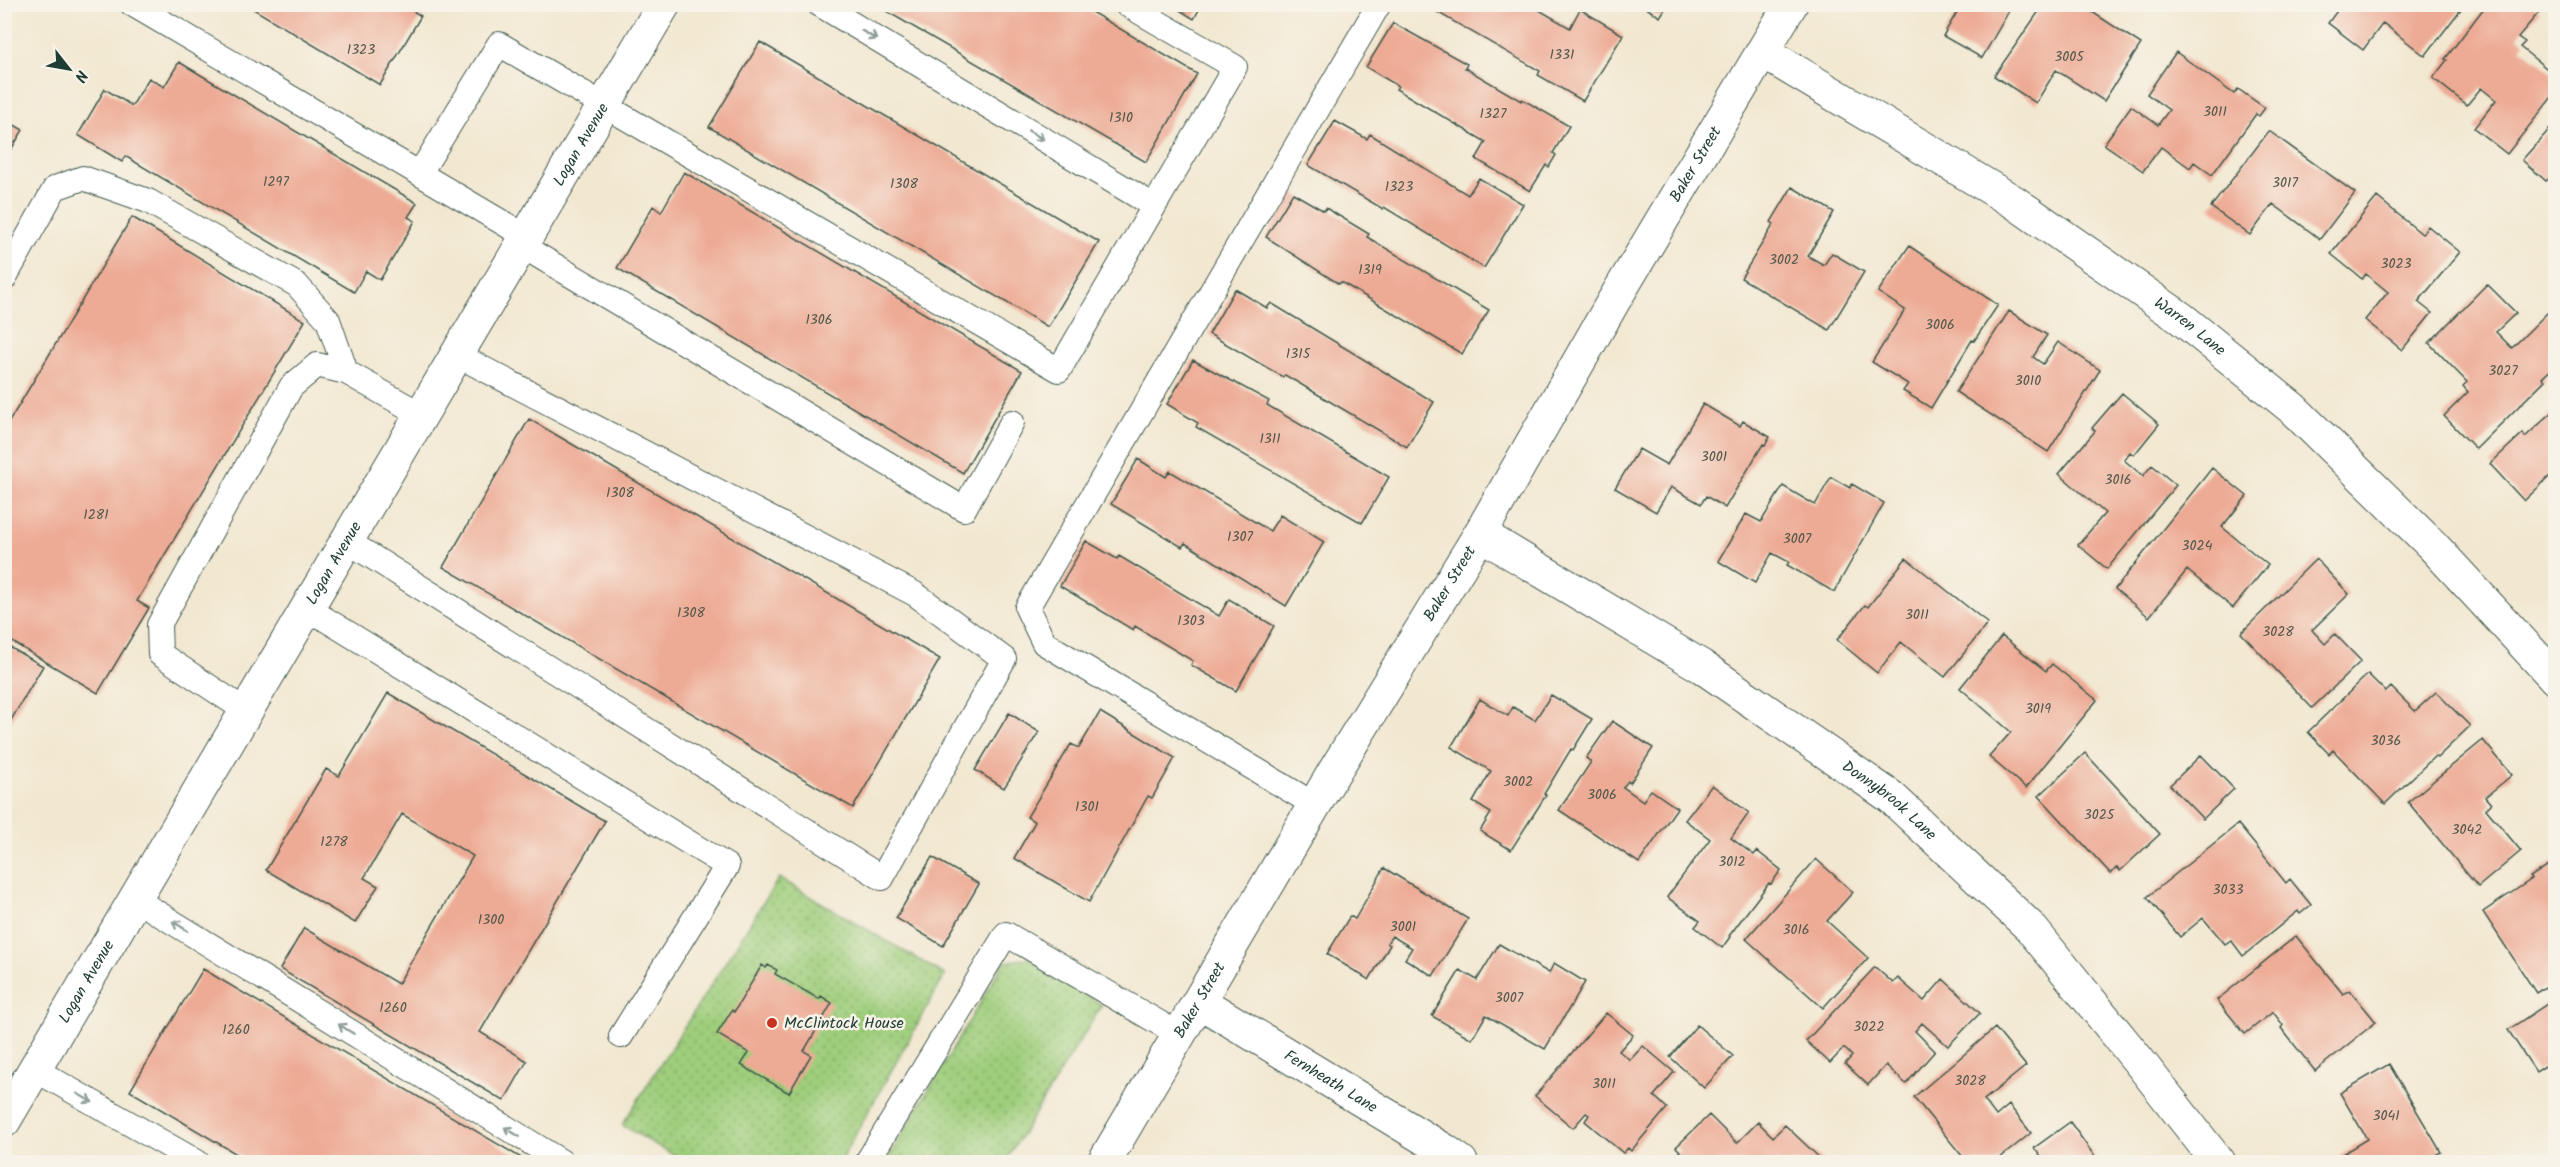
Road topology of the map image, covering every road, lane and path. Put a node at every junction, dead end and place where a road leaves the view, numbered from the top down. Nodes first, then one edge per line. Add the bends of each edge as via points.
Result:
1 (132, 4) edge
2 (664, 4) edge
3 (819, 4) edge
4 (1126, 4) edge
5 (1379, 4) edge
6 (1791, 4) edge
7 (1763, 52) junction
8 (604, 107) junction
9 (420, 173) junction
10 (1154, 206) junction
11 (525, 241) junction
12 (4, 279) edge
13 (457, 355) junction
14 (346, 372) junction
15 (422, 415) junction
16 (1012, 422) dead end
17 (1480, 534) junction
18 (347, 541) junction
19 (307, 608) junction
20 (2556, 679) edge
21 (246, 711) junction
22 (1315, 806) junction
23 (135, 898) junction
24 (1200, 1002) junction
25 (1180, 1035) junction
26 (621, 1036) dead end
27 (34, 1069) junction
28 (6, 1117) edge
29 (197, 1162) edge
30 (562, 1162) edge
31 (867, 1162) edge
32 (1104, 1162) edge
33 (1461, 1162) edge
34 (2218, 1162) edge

1 - 9 lane
2 - 8 street, Logan Avenue
3 -> 10 lane
4 - 10 lane via 1235,67
5 - 22 lane via 1028,608 1044,643
6 - 7 street, Baker Street
7 - 17 street, Baker Street
7 - 20 street, Warren Lane via 2014,201 2182,319 2292,408 2433,546
8 - 9 lane via 499,44
8 - 10 lane via 1059,370
8 - 11 street, Logan Avenue
9 - 11 lane
11 - 13 street, Logan Avenue
11 - 16 lane via 964,509
12 - 14 lane via 55,188 83,178 148,201 297,285 328,320
13 - 15 street, Logan Avenue
13 - 18 lane via 915,594 1004,659 882,878
14 - 15 lane
14 - 21 lane via 317,365 291,387 159,625 160,654
15 - 18 street, Logan Avenue
17 - 22 street, Baker Street
17 - 34 street, Donnybrook Lane via 1701,666 1891,797 2030,927
18 - 19 street, Logan Avenue
19 - 21 street, Logan Avenue
19 - 26 lane via 727,866
21 - 23 street, Logan Avenue
22 - 24 street, Baker Street
23 - 27 street, Logan Avenue
30 -> 23 lane
24 - 25 street, Baker Street
24 - 33 street, Fernheath Lane
25 - 31 lane via 1006,933
25 - 32 street, Baker Street
27 - 28 street, Logan Avenue
27 -> 29 lane

